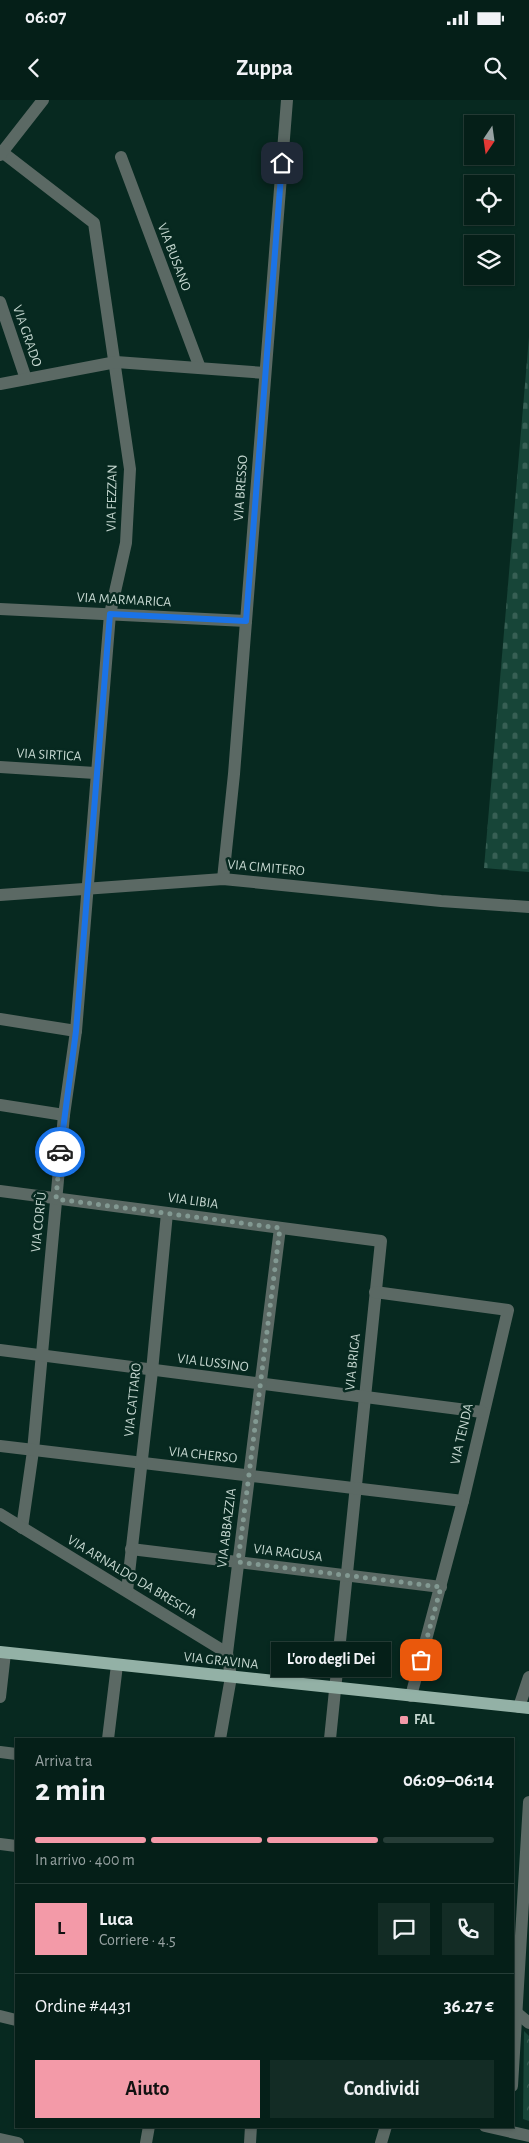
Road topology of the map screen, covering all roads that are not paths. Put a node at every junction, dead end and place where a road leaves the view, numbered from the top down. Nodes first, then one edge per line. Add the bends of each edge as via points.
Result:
1 (43, 100) edge
2 (287, 100) edge
3 (1, 154) edge
4 (121, 157) dead end
5 (0, 302) edge
6 (116, 362) junction
7 (200, 368) junction
8 (265, 373) junction
9 (26, 379) junction
10 (0, 384) edge
11 (0, 609) edge
12 (110, 614) junction
13 (246, 621) junction
14 (0, 767) edge
15 (96, 772) junction
16 (223, 879) junction
17 (88, 889) junction
18 (0, 895) edge
19 (529, 907) edge
20 (0, 1020) edge
21 (76, 1031) junction
22 (0, 1105) edge
23 (64, 1115) junction
24 (0, 1191) edge
25 (56, 1199) junction
26 (167, 1213) junction
27 (280, 1228) junction
28 (381, 1241) joint
29 (375, 1292) junction
30 (0, 1350) edge
31 (41, 1356) junction
32 (152, 1371) junction
33 (260, 1384) junction
34 (364, 1397) junction
35 (482, 1412) junction
36 (0, 1446) edge
37 (33, 1451) junction
38 (142, 1464) junction
39 (249, 1476) junction
40 (355, 1487) junction
41 (463, 1501) junction
42 (0, 1514) edge
43 (22, 1528) junction
44 (132, 1549) junction
45 (238, 1562) junction
46 (345, 1575) junction
47 (441, 1587) junction
48 (126, 1591) junction
49 (2, 1653) edge
50 (227, 1653) junction
51 (117, 1665) junction
52 (231, 1677) junction
53 (529, 1677) edge
54 (335, 1688) junction
55 (411, 1696) junction
56 (0, 1697) edge
57 (524, 1708) edge
58 (108, 1738) edge
59 (220, 1738) edge
60 (330, 1738) edge
61 (0, 1752) edge
62 (15, 1754) edge
63 (529, 1802) edge
64 (0, 1844) edge
65 (15, 1846) edge
66 (526, 1920) edge
67 (517, 2013) junction
68 (0, 2016) edge
69 (15, 2020) edge
70 (529, 2024) edge
71 (514, 2057) edge
72 (149, 2128) edge
73 (251, 2128) edge
74 (385, 2128) edge
75 (510, 2129) edge
76 (529, 2136) edge
77 (0, 2139) edge
78 (18, 2143) edge
79 (146, 2143) edge
80 (250, 2143) edge
81 (381, 2143) edge

1 - 3 street
2 - 8 street, VIA BRESSO
3 - 6 street, VIA FEZZAN via 94,223
4 - 7 street, VIA BUSANO
5 - 9 street, VIA GRADO
6 - 7 street
6 - 9 street
6 - 12 street, VIA FEZZAN via 130,469 126,543
7 - 8 street
8 - 13 street, VIA BRESSO
9 - 10 street
11 - 12 street, VIA MARMARICA
12 - 13 street, VIA MARMARICA
12 - 15 street, VIA FEZZAN
13 - 16 street, VIA BRESSO
14 - 15 street, VIA SIRTICA
15 - 17 street, VIA FEZZAN
16 - 17 street, VIA CIMITERO
16 - 19 street, VIA CIMITERO
17 - 18 street, VIA CIMITERO
17 - 21 street, VIA CORFÙ
20 - 21 street
21 - 23 street, VIA CORFÙ
22 - 23 street
23 - 25 street, VIA CORFÙ
24 - 25 street, VIA LIBIA
25 - 26 street, VIA LIBIA
25 - 31 street, VIA CORFÙ
26 - 27 street, VIA LIBIA
26 - 32 street, VIA CATTARO
27 - 28 street, VIA LIBIA
27 - 33 street, VIA ABBAZZIA
28 - 29 street, VIA BRIGA
29 - 34 street, VIA BRIGA
29 - 35 street, VIA TENDA via 508,1310
30 - 31 street, VIA LUSSINO
31 - 32 street, VIA LUSSINO
31 - 37 street, VIA CORFÙ
32 - 33 street, VIA LUSSINO
32 - 38 street, VIA CATTARO
33 - 34 street, VIA LUSSINO
33 - 39 street, VIA ABBAZZIA
34 - 35 street, VIA LUSSINO
34 - 40 street, VIA BRIGA
35 - 41 street, VIA TENDA
36 - 37 street, VIA CHERSO
37 - 38 street, VIA CHERSO
37 - 43 street, VIA CORFÙ
38 - 39 street, VIA CHERSO
38 - 44 street, VIA CATTARO
39 - 40 street, VIA CHERSO
39 - 45 street, VIA ABBAZZIA
40 - 41 street, VIA CHERSO
40 - 46 street, VIA BRIGA
41 - 47 street, VIA TENDA
42 - 43 street, VIA ARNALDO DA BRESCIA
43 - 48 street, VIA ARNALDO DA BRESCIA
44 - 45 street, VIA RAGUSA
44 - 48 street, VIA CATTARO
45 - 46 street, VIA RAGUSA
45 - 50 street, VIA ABBAZZIA
46 - 47 street, VIA RAGUSA
46 - 54 street, VIA BRIGA
47 - 55 street, VIA TENDA
48 - 50 street, VIA ARNALDO DA BRESCIA
49 - 51 main road, VIA GRAVINA
49 - 56 street
50 - 52 street
51 - 52 main road, VIA GRAVINA
51 - 58 street
52 - 54 main road, VIA GRAVINA
52 - 59 street
53 - 57 street
54 - 55 main road, VIA GRAVINA
54 - 60 street, VIA BRIGA
55 - 57 main road, VIA GRAVINA
61 - 62 street
63 - 66 street
64 - 65 street
66 - 67 street
67 - 70 street
67 - 71 street
68 - 69 street
72 - 79 street
73 - 80 street
74 - 81 street
75 - 76 street
77 - 78 street

